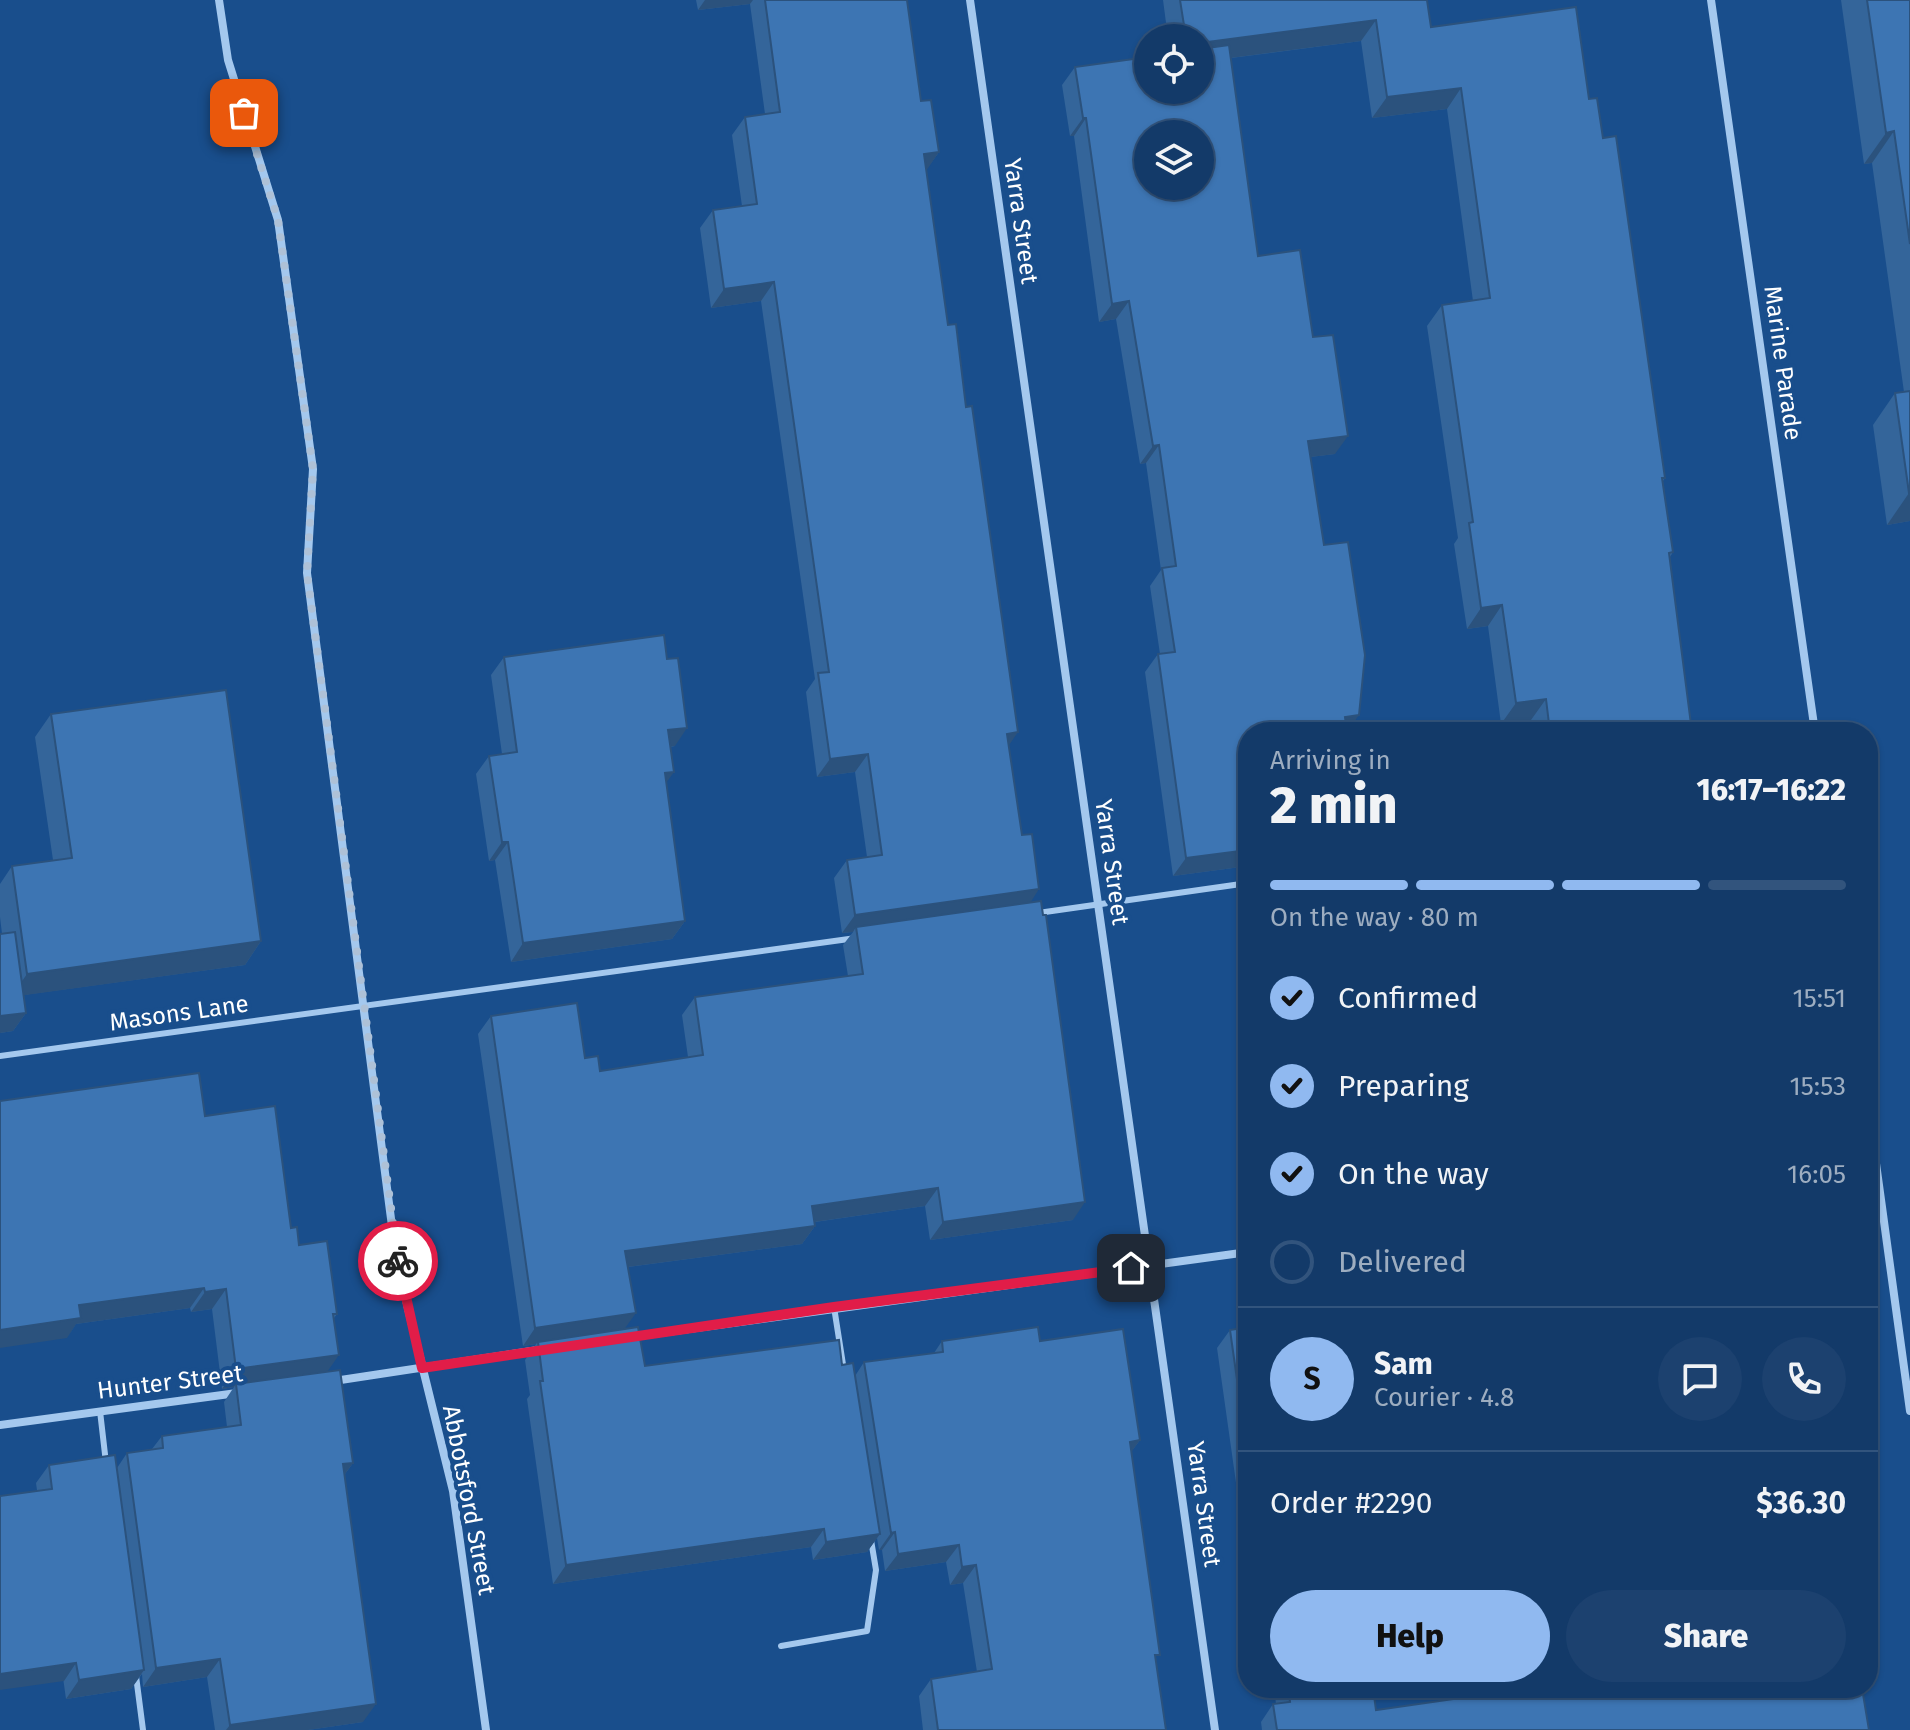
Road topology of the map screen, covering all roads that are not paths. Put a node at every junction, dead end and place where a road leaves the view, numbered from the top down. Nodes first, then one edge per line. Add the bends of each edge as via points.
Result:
1 (219, 0) edge
2 (970, 0) edge
3 (1711, 0) edge
4 (1814, 722) edge
5 (1238, 885) edge
6 (1097, 906) junction
7 (1025, 915) edge
8 (868, 936) edge
9 (363, 1005) junction
10 (0, 1056) edge
11 (1878, 1202) edge
12 (1238, 1253) edge
13 (1150, 1266) junction
14 (834, 1307) junction
15 (620, 1338) edge
16 (543, 1350) edge
17 (422, 1368) junction
18 (316, 1383) edge
19 (846, 1383) edge
20 (254, 1391) edge
21 (100, 1411) junction
22 (1910, 1411) edge
23 (0, 1425) edge
24 (107, 1470) edge
25 (871, 1539) edge
26 (781, 1646) dead end
27 (135, 1669) edge
28 (143, 1730) edge
29 (486, 1730) edge
30 (1215, 1730) edge

1 - 9 street, Abbotsford Street via 228,60 278,220 313,469 307,573
2 - 6 street, Yarra Street
3 - 4 street, Marine Parade
5 - 6 lane
6 - 7 lane
6 - 13 street, Yarra Street
8 - 9 lane, Masons Lane
9 - 10 lane, Masons Lane
9 - 17 street, Abbotsford Street via 393,1234
11 - 22 street
12 - 13 street
13 - 14 street
13 - 30 street, Yarra Street
14 - 15 street
14 - 19 lane
16 - 17 street
17 - 18 street
17 - 29 street, Abbotsford Street via 453,1491
20 - 21 street, Hunter Street
21 - 23 street, Hunter Street
21 - 24 lane
25 - 26 lane via 876,1570 867,1631
27 - 28 lane

